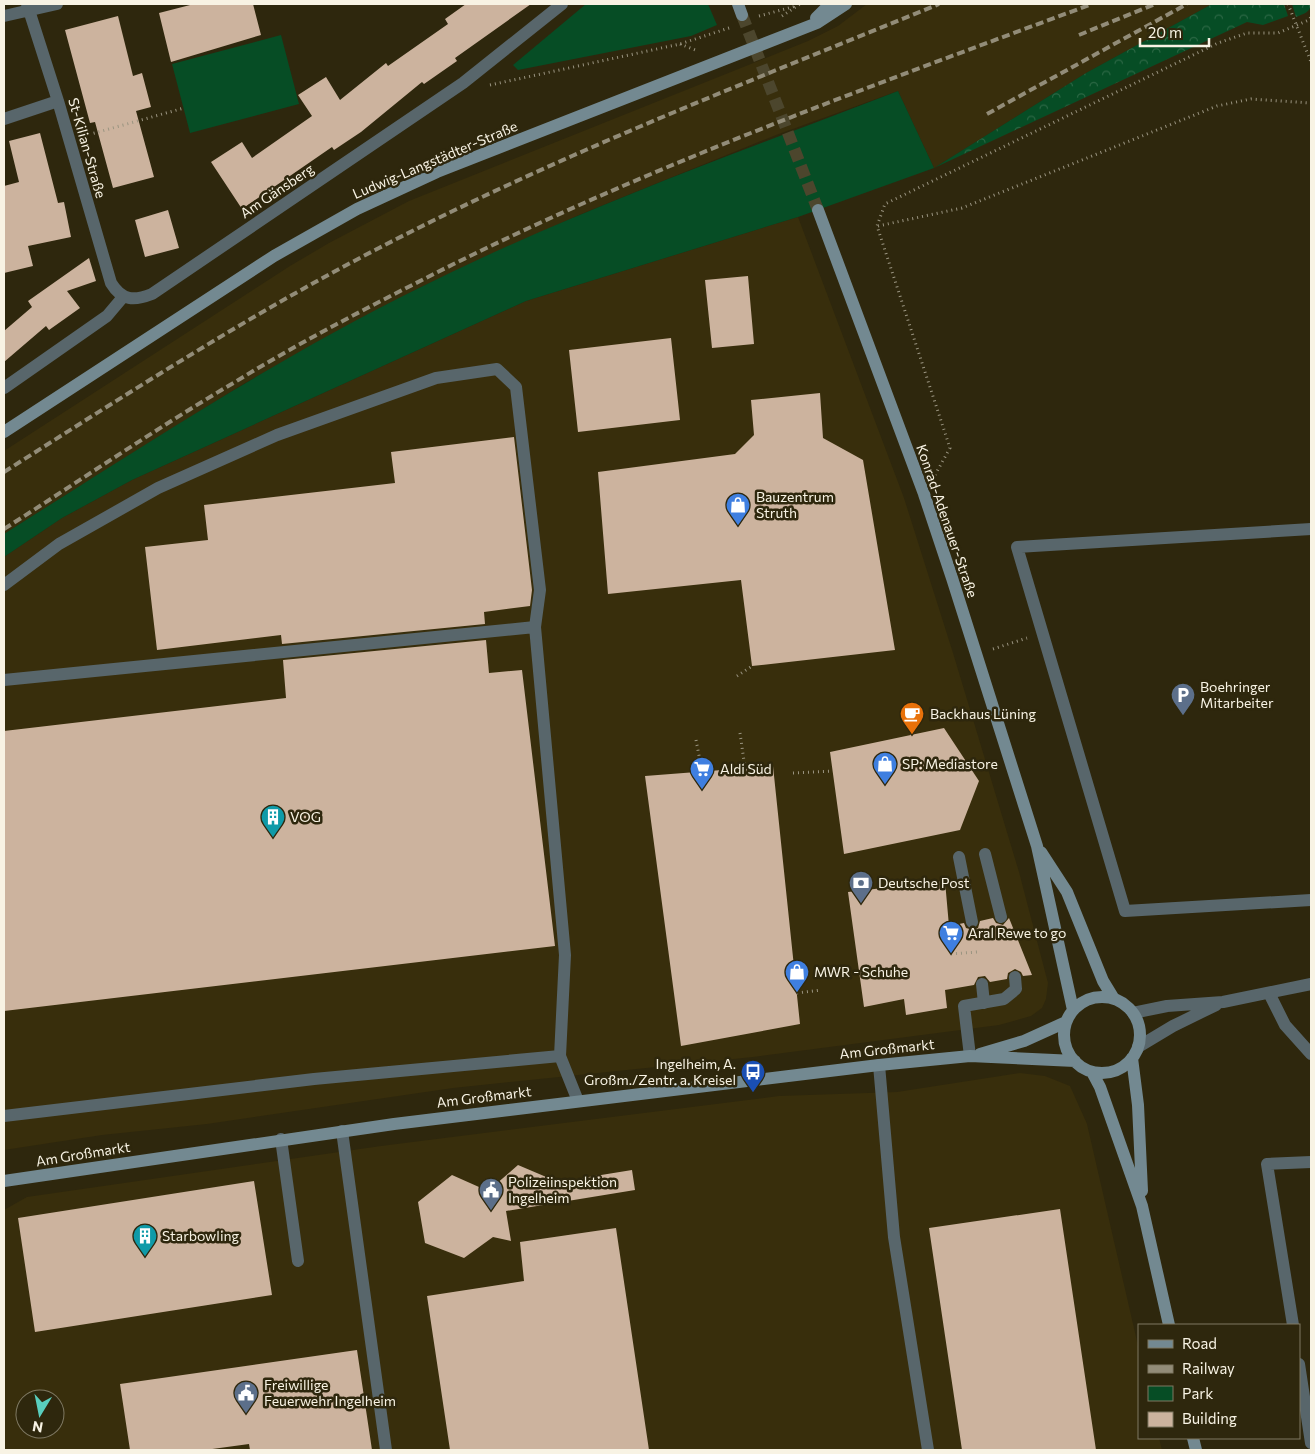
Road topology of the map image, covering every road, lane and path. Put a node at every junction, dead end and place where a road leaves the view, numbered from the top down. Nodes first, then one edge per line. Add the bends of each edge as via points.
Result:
1 (57, 4) edge
2 (562, 4) edge
3 (830, 4) edge
4 (846, 4) edge
5 (1288, 4) edge
6 (28, 8) edge
7 (4, 16) edge
8 (1311, 17) edge
9 (1296, 26) junction
10 (801, 28) junction
11 (698, 51) dead end
12 (1311, 62) edge
13 (463, 83) junction
14 (58, 101) junction
15 (1311, 103) edge
16 (184, 108) dead end
17 (4, 119) edge
18 (69, 140) junction
19 (818, 210) tunnel mouth
20 (877, 226) junction
21 (124, 297) junction
22 (4, 388) edge
23 (4, 432) edge
24 (924, 494) junction
25 (1311, 528) edge
26 (4, 585) edge
27 (535, 626) junction
28 (1042, 634) junction
29 (975, 653) junction
30 (752, 666) dead end
31 (737, 676) dead end
32 (4, 680) edge
33 (907, 710) dead end
34 (740, 733) dead end
35 (912, 735) dead end
36 (696, 740) dead end
37 (745, 768) dead end
38 (702, 772) dead end
39 (833, 772) dead end
40 (794, 773) dead end
41 (1037, 846) junction
42 (985, 854) dead end
43 (959, 857) dead end
44 (1311, 900) edge
45 (1001, 917) dead end
46 (972, 922) dead end
47 (977, 952) dead end
48 (951, 954) dead end
49 (1015, 977) dead end
50 (982, 984) dead end
51 (1311, 984) edge
52 (821, 990) dead end
53 (797, 993) dead end
54 (1269, 993) junction
55 (1114, 999) junction
56 (1223, 1002) junction
57 (984, 1003) junction
58 (1073, 1010) junction
59 (1133, 1013) junction
60 (1066, 1022) junction
61 (1135, 1053) junction
62 (1311, 1054) edge
63 (560, 1056) junction
64 (970, 1056) junction
65 (1075, 1061) junction
66 (879, 1065) junction
67 (1092, 1072) junction
68 (578, 1101) junction
69 (4, 1116) edge
70 (342, 1130) junction
71 (281, 1139) junction
72 (1311, 1162) edge
73 (4, 1181) edge
74 (1142, 1206) junction
75 (298, 1261) dead end
76 (1169, 1324) edge
77 (1293, 1324) edge
78 (1300, 1371) edge
79 (1311, 1443) edge
80 (386, 1450) edge
81 (928, 1450) edge

1 - 6 street
2 - 13 street, Am Gänsberg
3 - 10 main road, Ludwig-Langstädter-Straße
4 - 10 main road, Ludwig-Langstädter-Straße via 818,23
5 - 9 path
6 - 7 street
6 - 14 street, St-Kilian-Straße
8 - 9 path
9 - 12 path
9 - 20 path via 1278,33 1247,33 1218,43 885,204
10 - 23 main road, Ludwig-Langstädter-Straße via 437,172 356,210 274,256
11 - 13 path via 680,44 479,87
13 - 21 street, Am Gänsberg via 152,294 132,300
14 - 17 street
14 - 18 street, St-Kilian-Straße
15 - 20 path via 1251,99 1217,106 962,208
16 - 18 path
18 - 21 street, St-Kilian-Straße via 110,283
19 - 24 main road, Konrad-Adenauer-Straße
20 - 24 path via 950,448
21 - 22 street via 107,316
24 - 29 main road, Konrad-Adenauer-Straße
25 - 28 street via 1017,547
26 - 27 street via 59,544 158,488 277,435 436,378 497,369 516,387 540,590
27 - 32 street
27 - 63 street via 565,955
28 - 29 path
28 - 44 street via 1125,911
29 - 41 main road, Konrad-Adenauer-Straße
30 - 31 path
33 - 35 path
34 - 37 path
36 - 38 path
39 - 40 path
41 - 55 main road, Konrad-Adenauer-Straße via 1066,892 1103,981
41 - 58 main road, Konrad-Adenauer-Straße
42 - 45 street
43 - 46 street
47 - 48 path
49 - 57 street via 1016,989 1004,999
50 - 57 street
51 - 54 street
52 - 53 path
54 - 56 street
54 - 62 street via 1285,1025
55 - 58 main road via 1102,996 1090,999
55 - 59 main road
56 - 59 street via 1167,1006
56 - 61 street via 1173,1026
57 - 64 street via 964,1006
58 - 60 main road
59 - 61 main road via 1139,1024 1140,1036
60 - 64 main road, Am Großmarkt via 1024,1040
60 - 65 main road via 1065,1044
61 - 67 main road via 1113,1072
61 - 74 main road
63 - 68 street
63 - 69 street via 314,1079
64 - 65 main road, Am Großmarkt
64 - 66 main road, Am Großmarkt
65 - 67 main road
66 - 68 main road, Am Großmarkt
66 - 81 street via 894,1237
67 - 74 main road
68 - 70 main road, Am Großmarkt
70 - 71 main road, Am Großmarkt
70 - 80 street
71 - 73 main road, Am Großmarkt
71 - 75 street
72 - 77 street via 1268,1164
74 - 76 main road
78 - 79 street

